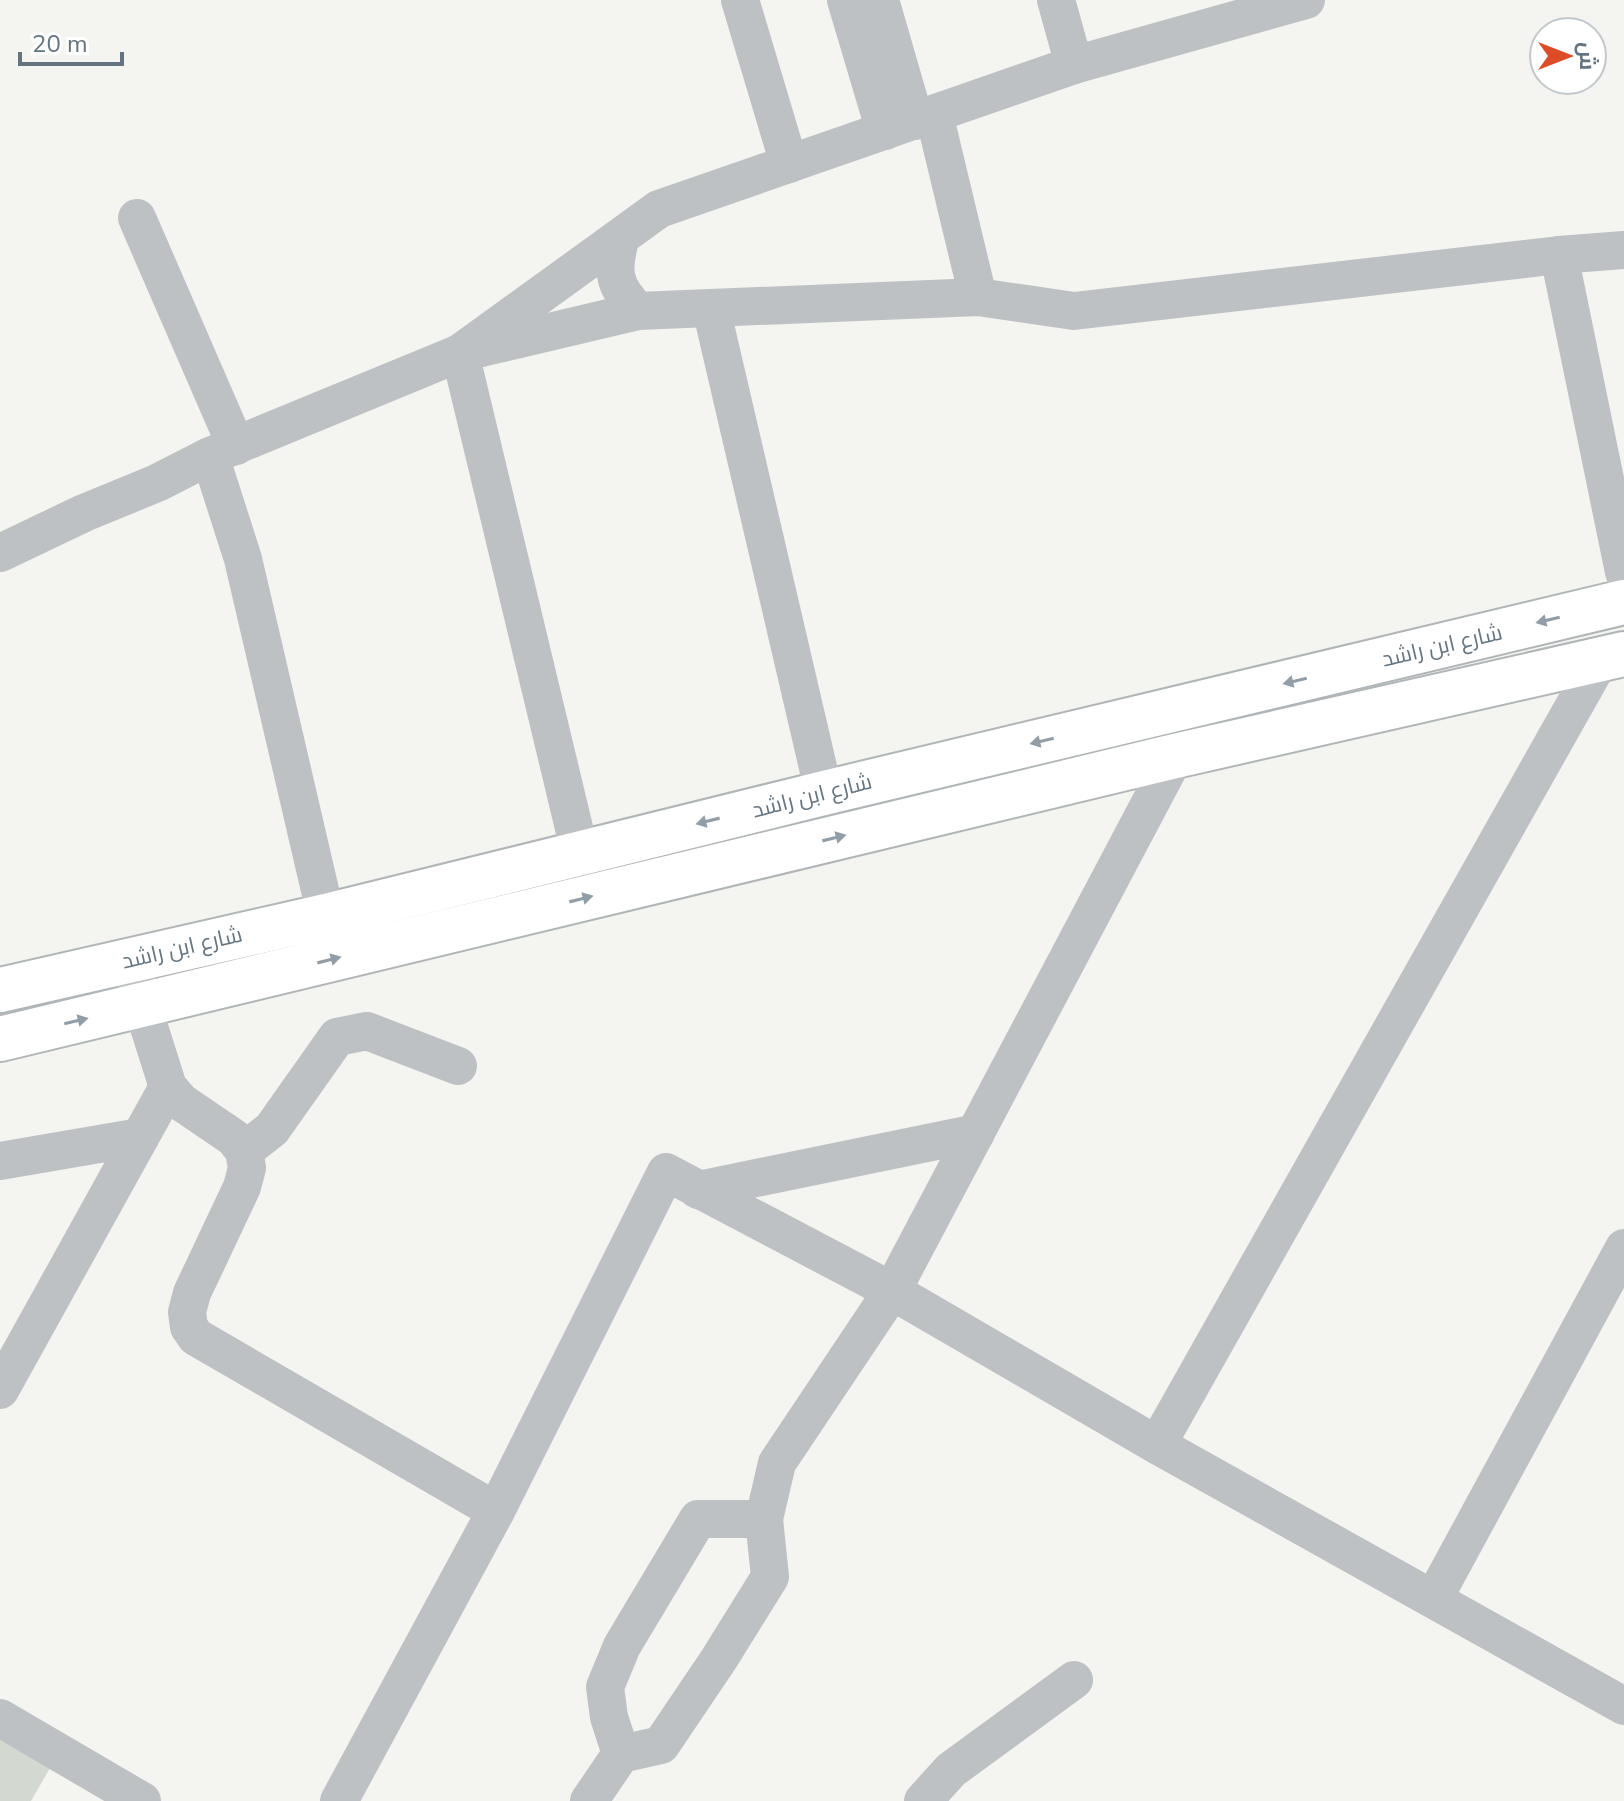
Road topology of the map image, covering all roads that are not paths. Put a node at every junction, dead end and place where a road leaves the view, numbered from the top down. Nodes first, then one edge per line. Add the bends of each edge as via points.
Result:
1 (740, 0) edge
2 (846, 0) edge
3 (880, 0) edge
4 (1056, 0) edge
5 (1306, 0) edge
6 (1201, 14) edge
7 (1074, 65) junction
8 (911, 122) junction
9 (789, 164) junction
10 (137, 218) dead end
11 (621, 237) junction
12 (1624, 250) edge
13 (1559, 255) junction
14 (978, 297) junction
15 (711, 308) junction
16 (638, 311) junction
17 (460, 353) junction
18 (223, 451) junction
19 (0, 553) edge
20 (1624, 572) edge
21 (1624, 602) edge
22 (1612, 657) edge
23 (1175, 756) junction
24 (922, 770) junction
25 (824, 793) junction
26 (931, 815) junction
27 (580, 853) junction
28 (326, 916) junction
29 (131, 960) junction
30 (0, 990) edge
31 (142, 1005) junction
32 (0, 1039) edge
33 (458, 1066) dead end
34 (168, 1087) junction
35 (976, 1133) junction
36 (140, 1137) junction
37 (244, 1151) junction
38 (0, 1161) edge
39 (698, 1190) junction
40 (1621, 1261) edge
41 (892, 1291) junction
42 (0, 1390) edge
43 (1157, 1445) junction
44 (496, 1511) junction
45 (764, 1519) junction
46 (1434, 1598) junction
47 (1074, 1680) dead end
48 (1624, 1706) edge
49 (0, 1718) edge
50 (621, 1754) junction
51 (142, 1801) edge
52 (339, 1801) edge
53 (589, 1801) edge
54 (923, 1801) edge

1 - 9 street
2 - 8 street
3 - 8 street
4 - 7 street
5 - 6 street
6 - 7 street
7 - 8 street
8 - 9 street
8 - 14 street
9 - 11 street via 659,209
10 - 18 street
11 - 16 street via 616,276 624,297
11 - 17 street
12 - 13 street
13 - 14 street via 1074,311
13 - 20 street
14 - 15 street
15 - 16 street
15 - 25 street
16 - 17 street
17 - 18 street
17 - 27 street
18 - 19 street
18 - 28 street
21 -> 24 main road, شارع ابن راشد
22 - 23 main road, شارع ابن راشد
22 - 43 street
23 - 26 main road, شارع ابن راشد
23 - 35 street
24 - 25 main road, شارع ابن راشد
24 - 26 main road
25 -> 27 main road, شارع ابن راشد
31 -> 26 main road, شارع ابن راشد
27 - 28 main road, شارع ابن راشد
28 - 29 main road, شارع ابن راشد
29 - 30 main road, شارع ابن راشد
29 - 31 street
32 -> 31 main road, شارع ابن راشد
31 - 34 street
33 - 37 street via 367,1031 337,1037 272,1129
34 - 36 street
34 - 37 street
35 - 39 street
35 - 41 street
36 - 38 street
36 - 42 street
37 - 44 street via 242,1187 192,1293 189,1327 196,1337
39 - 41 street
39 - 44 street via 666,1172
40 - 46 street
41 - 43 street
41 - 45 street via 777,1463
43 - 46 street
44 - 52 street
45 - 50 street via 770,1577 661,1745
45 - 50 street via 698,1519 622,1646 605,1687
46 - 48 street
47 - 54 street via 951,1770
49 - 51 street
50 - 53 street

